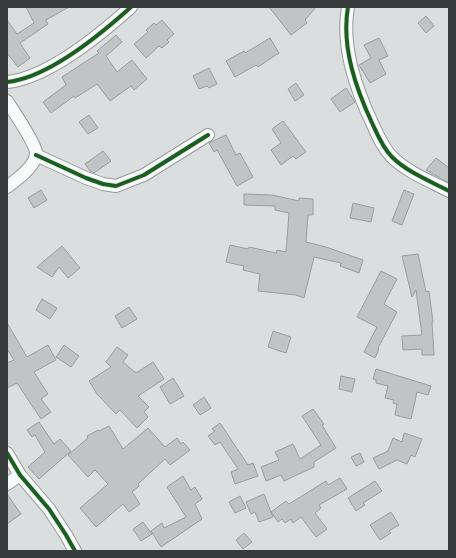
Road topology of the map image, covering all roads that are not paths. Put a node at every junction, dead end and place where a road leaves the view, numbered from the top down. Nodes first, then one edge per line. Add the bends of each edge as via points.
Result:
1 (348, 7) edge
2 (124, 9) edge
3 (7, 82) edge
4 (7, 101) edge
5 (208, 135) dead end
6 (36, 155) junction
7 (7, 187) edge
8 (449, 191) edge
9 (7, 454) edge
10 (20, 475) junction
11 (7, 484) edge
12 (75, 551) edge

1 - 8 street via 347,37 351,64 356,84 381,142 391,156 404,167
2 - 3 street via 68,56 30,76
4 - 6 street
5 - 6 street via 144,175 116,186 86,178
6 - 7 street via 31,166
9 - 10 street
10 - 11 street
10 - 12 street via 49,508

